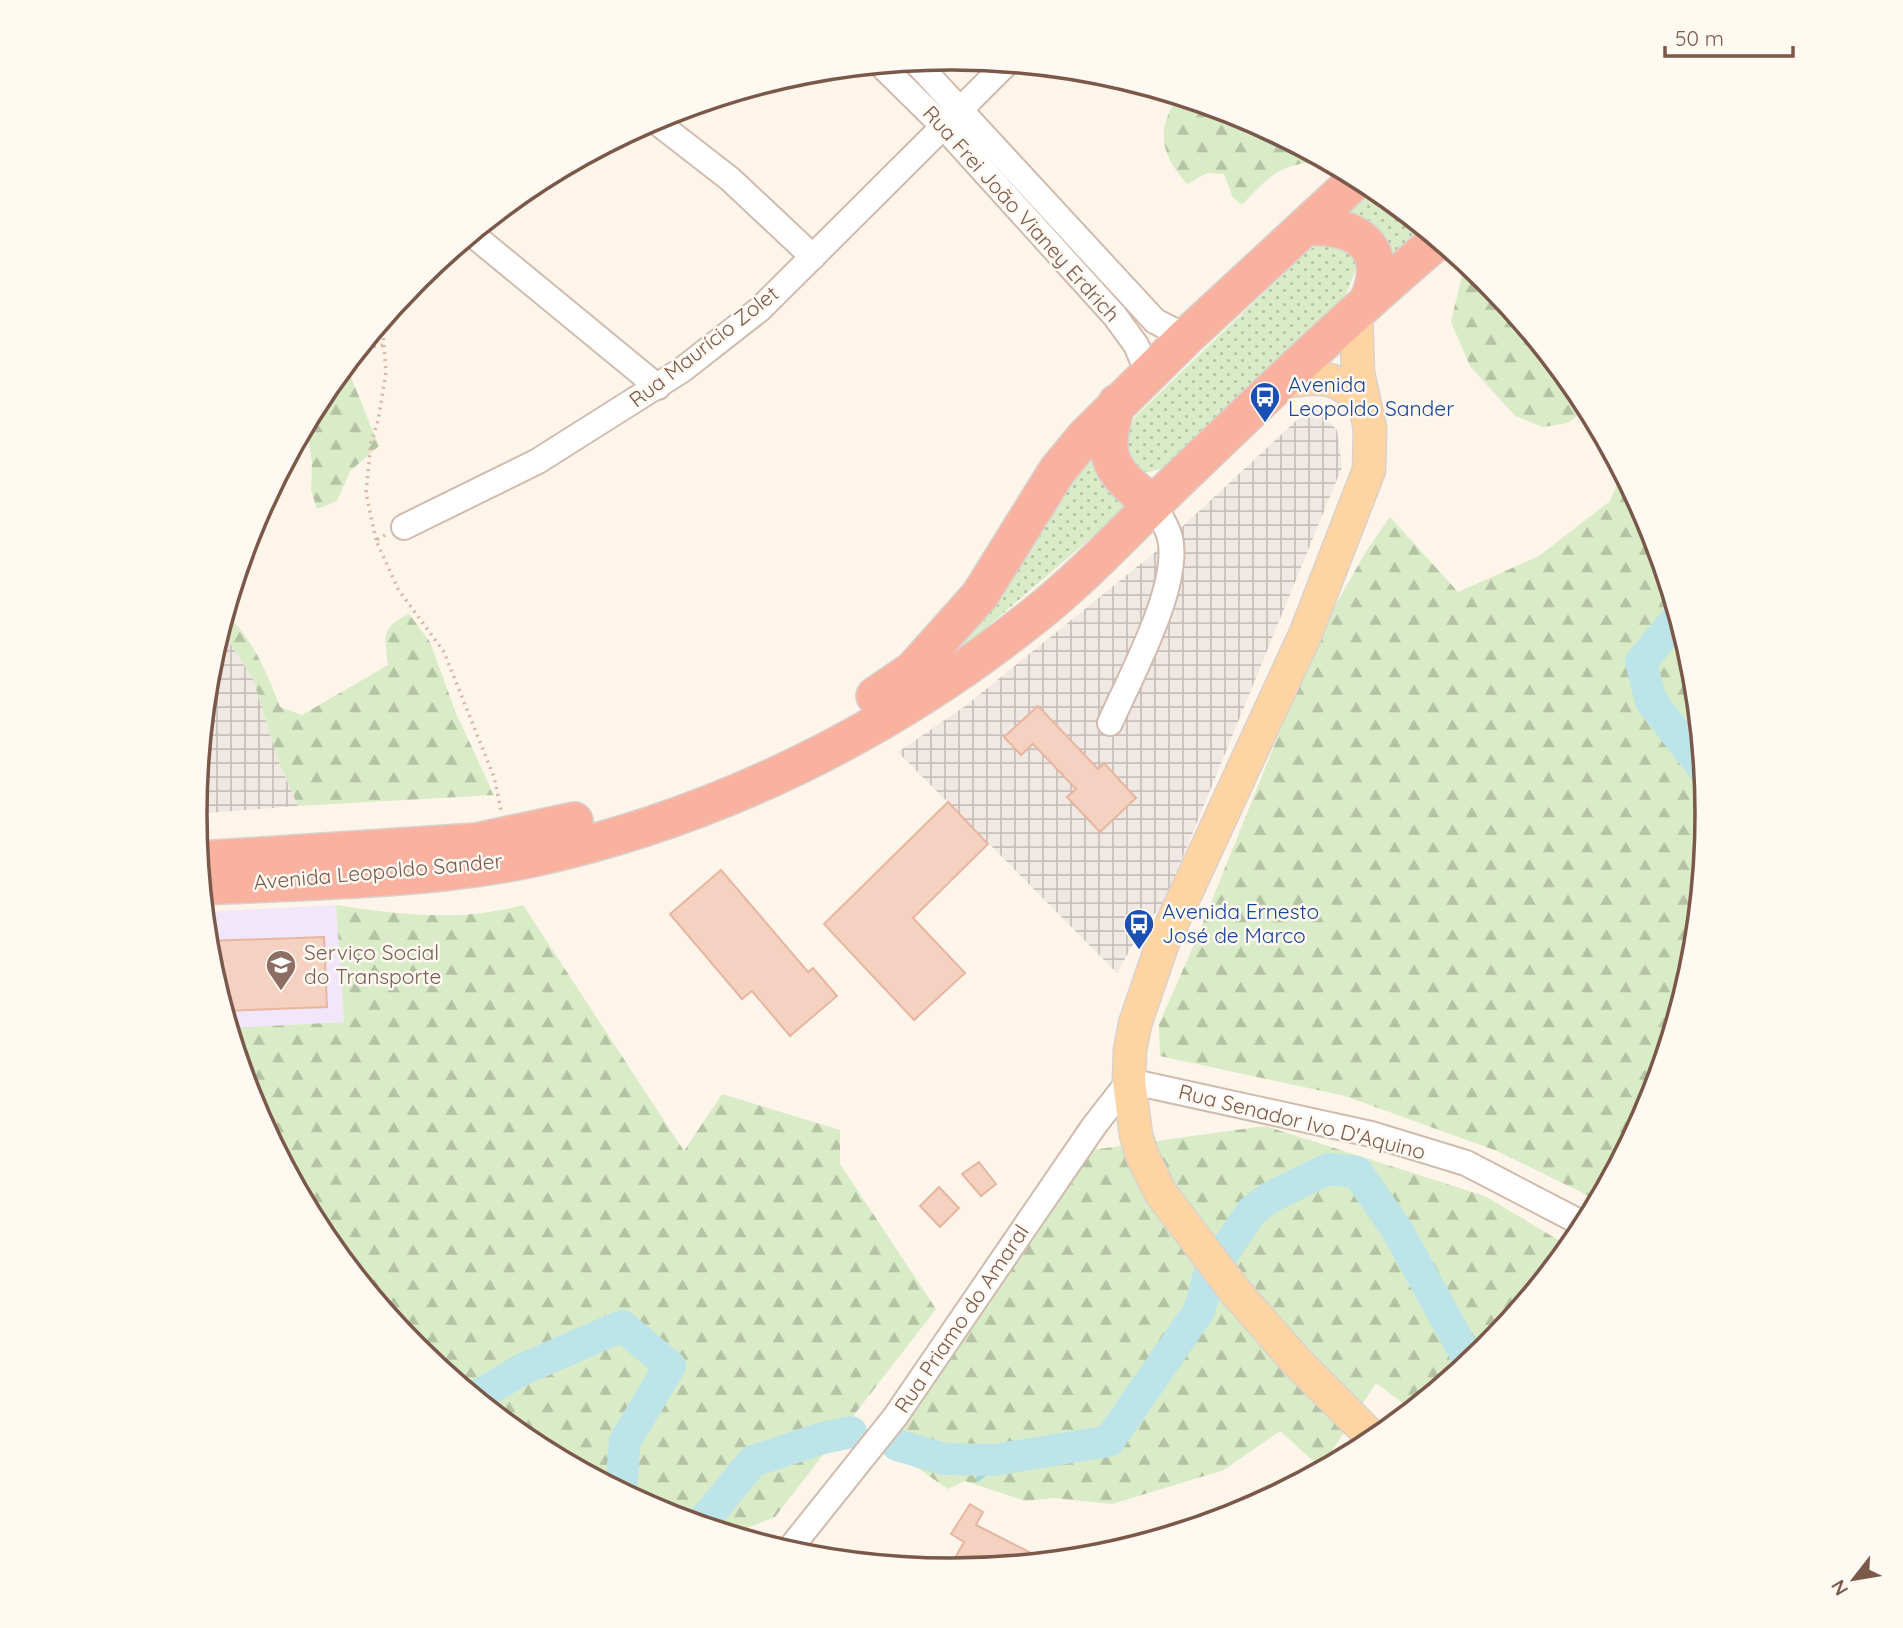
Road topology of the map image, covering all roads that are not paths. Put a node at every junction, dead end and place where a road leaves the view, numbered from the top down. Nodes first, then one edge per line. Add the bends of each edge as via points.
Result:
1 (925, 71) edge
2 (998, 72) edge
3 (889, 73) edge
4 (961, 108) junction
5 (943, 126) junction
6 (664, 128) edge
7 (1350, 186) edge
8 (1305, 227) junction
9 (479, 240) edge
10 (1431, 246) edge
11 (813, 257) junction
12 (1362, 307) junction
13 (1186, 337) junction
14 (1148, 373) junction
15 (1282, 382) junction
16 (659, 387) junction
17 (1117, 403) junction
18 (1364, 405) junction
19 (1153, 504) junction
20 (404, 527) road end
21 (1110, 723) dead end
22 (209, 860) edge
23 (211, 885) edge
24 (1129, 1081) junction
25 (1575, 1220) edge
26 (1367, 1432) edge
27 (796, 1542) edge

1 - 4 street, Rua Frei João Vianey Erdrich
2 - 4 street, Rua Maurício Zolet
3 - 5 street, Rua Frei João Vianey Erdrich
4 - 5 street, Rua Maurício Zolet
4 - 13 street, Rua Frei João Vianey Erdrich via 1155,321
5 - 11 street, Rua Maurício Zolet
5 - 14 street, Rua Frei João Vianey Erdrich via 1115,316 1136,345
6 - 11 street via 730,179
7 - 8 highway, Avenida Leopoldo Sander
8 - 12 highway via 1345,228 1371,251 1375,285
8 - 13 highway, Avenida Leopoldo Sander
9 - 16 street
10 - 12 highway, Avenida Leopoldo Sander
11 - 16 street, Rua Maurício Zolet via 760,309
12 - 15 highway, Avenida Leopoldo Sander
12 - 18 main road via 1357,363
13 - 14 highway, Avenida Leopoldo Sander
14 - 17 highway, Avenida Leopoldo Sander
15 - 18 main road via 1333,379
15 - 19 highway, Avenida Leopoldo Sander
16 - 20 street, Rua Maurício Zolet via 538,461
17 - 19 highway via 1107,440 1110,459 1121,478
17 - 22 highway, Avenida Leopoldo Sander via 1058,471 980,595 913,670 851,713 731,772 627,808 506,836 406,849
18 - 24 main road via 1371,447 1370,470 1360,499 1305,635 1162,945 1135,1024
19 - 21 street via 1170,535 1173,557 1167,589
19 - 23 highway, Avenida Leopoldo Sander via 1036,615 965,666 800,767 702,809 527,859 400,875
24 - 25 street, Rua Senador Ivo D'Aquino via 1371,1134 1466,1163
24 - 26 main road via 1142,1155 1160,1192 1234,1290
24 - 27 street, Rua Priamo do Amaral via 895,1417

